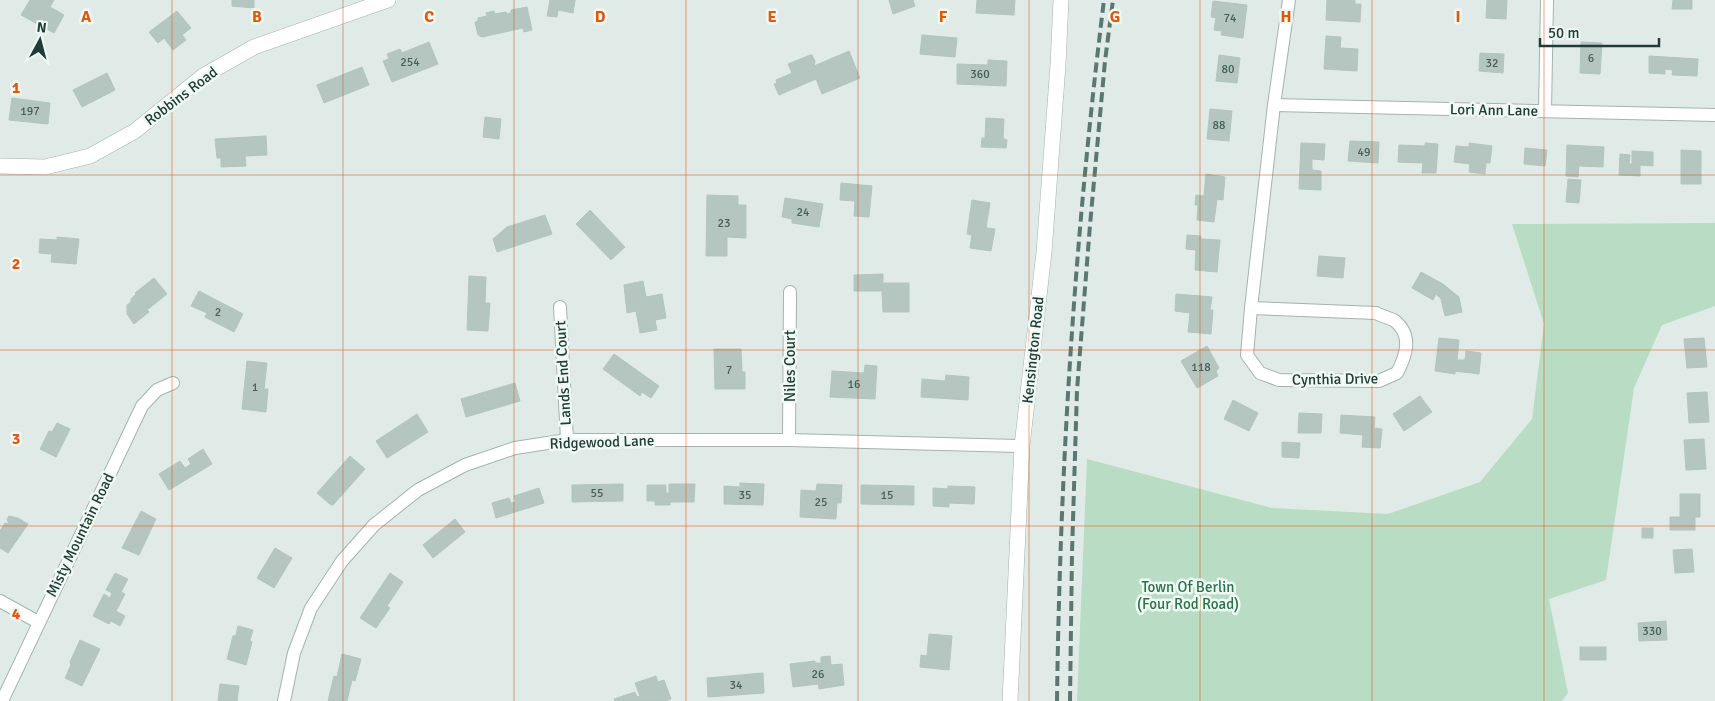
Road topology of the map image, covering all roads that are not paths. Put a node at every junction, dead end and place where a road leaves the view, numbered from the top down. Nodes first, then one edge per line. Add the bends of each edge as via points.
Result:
1 (388, 0) edge
2 (1061, 0) edge
3 (1288, 0) edge
4 (1547, 0) edge
5 (1274, 105) junction
6 (1544, 111) junction
7 (1715, 115) edge
8 (0, 166) edge
9 (790, 292) dead end
10 (560, 307) dead end
11 (1251, 308) junction
12 (173, 383) dead end
13 (567, 440) junction
14 (789, 440) junction
15 (1022, 446) junction
16 (0, 601) edge
17 (38, 622) junction
18 (2, 701) edge
19 (284, 701) edge
20 (1010, 701) edge

1 - 8 street, Robbins Road via 254,48 203,76 136,132 90,156 45,167
2 - 15 street, Kensington Road via 1044,252
3 - 5 street, Cynthia Drive
4 - 6 street
5 - 6 street, Lori Ann Lane
5 - 11 street, Cynthia Drive
6 - 7 street, Lori Ann Lane
9 - 14 street, Niles Court
10 - 13 street, Lands End Court
11 - 11 street, Cynthia Drive via 1247,355 1260,374 1279,380 1379,381 1397,373 1406,357 1406,336 1394,321 1376,313
12 - 17 street, Misty Mountain Road via 157,390 142,406
13 - 14 street, Ridgewood Lane
13 - 19 street, Ridgewood Lane via 515,448 465,464 418,490 374,525 342,561 311,608 294,653
14 - 15 street, Ridgewood Lane
15 - 20 street, Kensington Road
16 - 17 street
17 - 18 street, Misty Mountain Road

